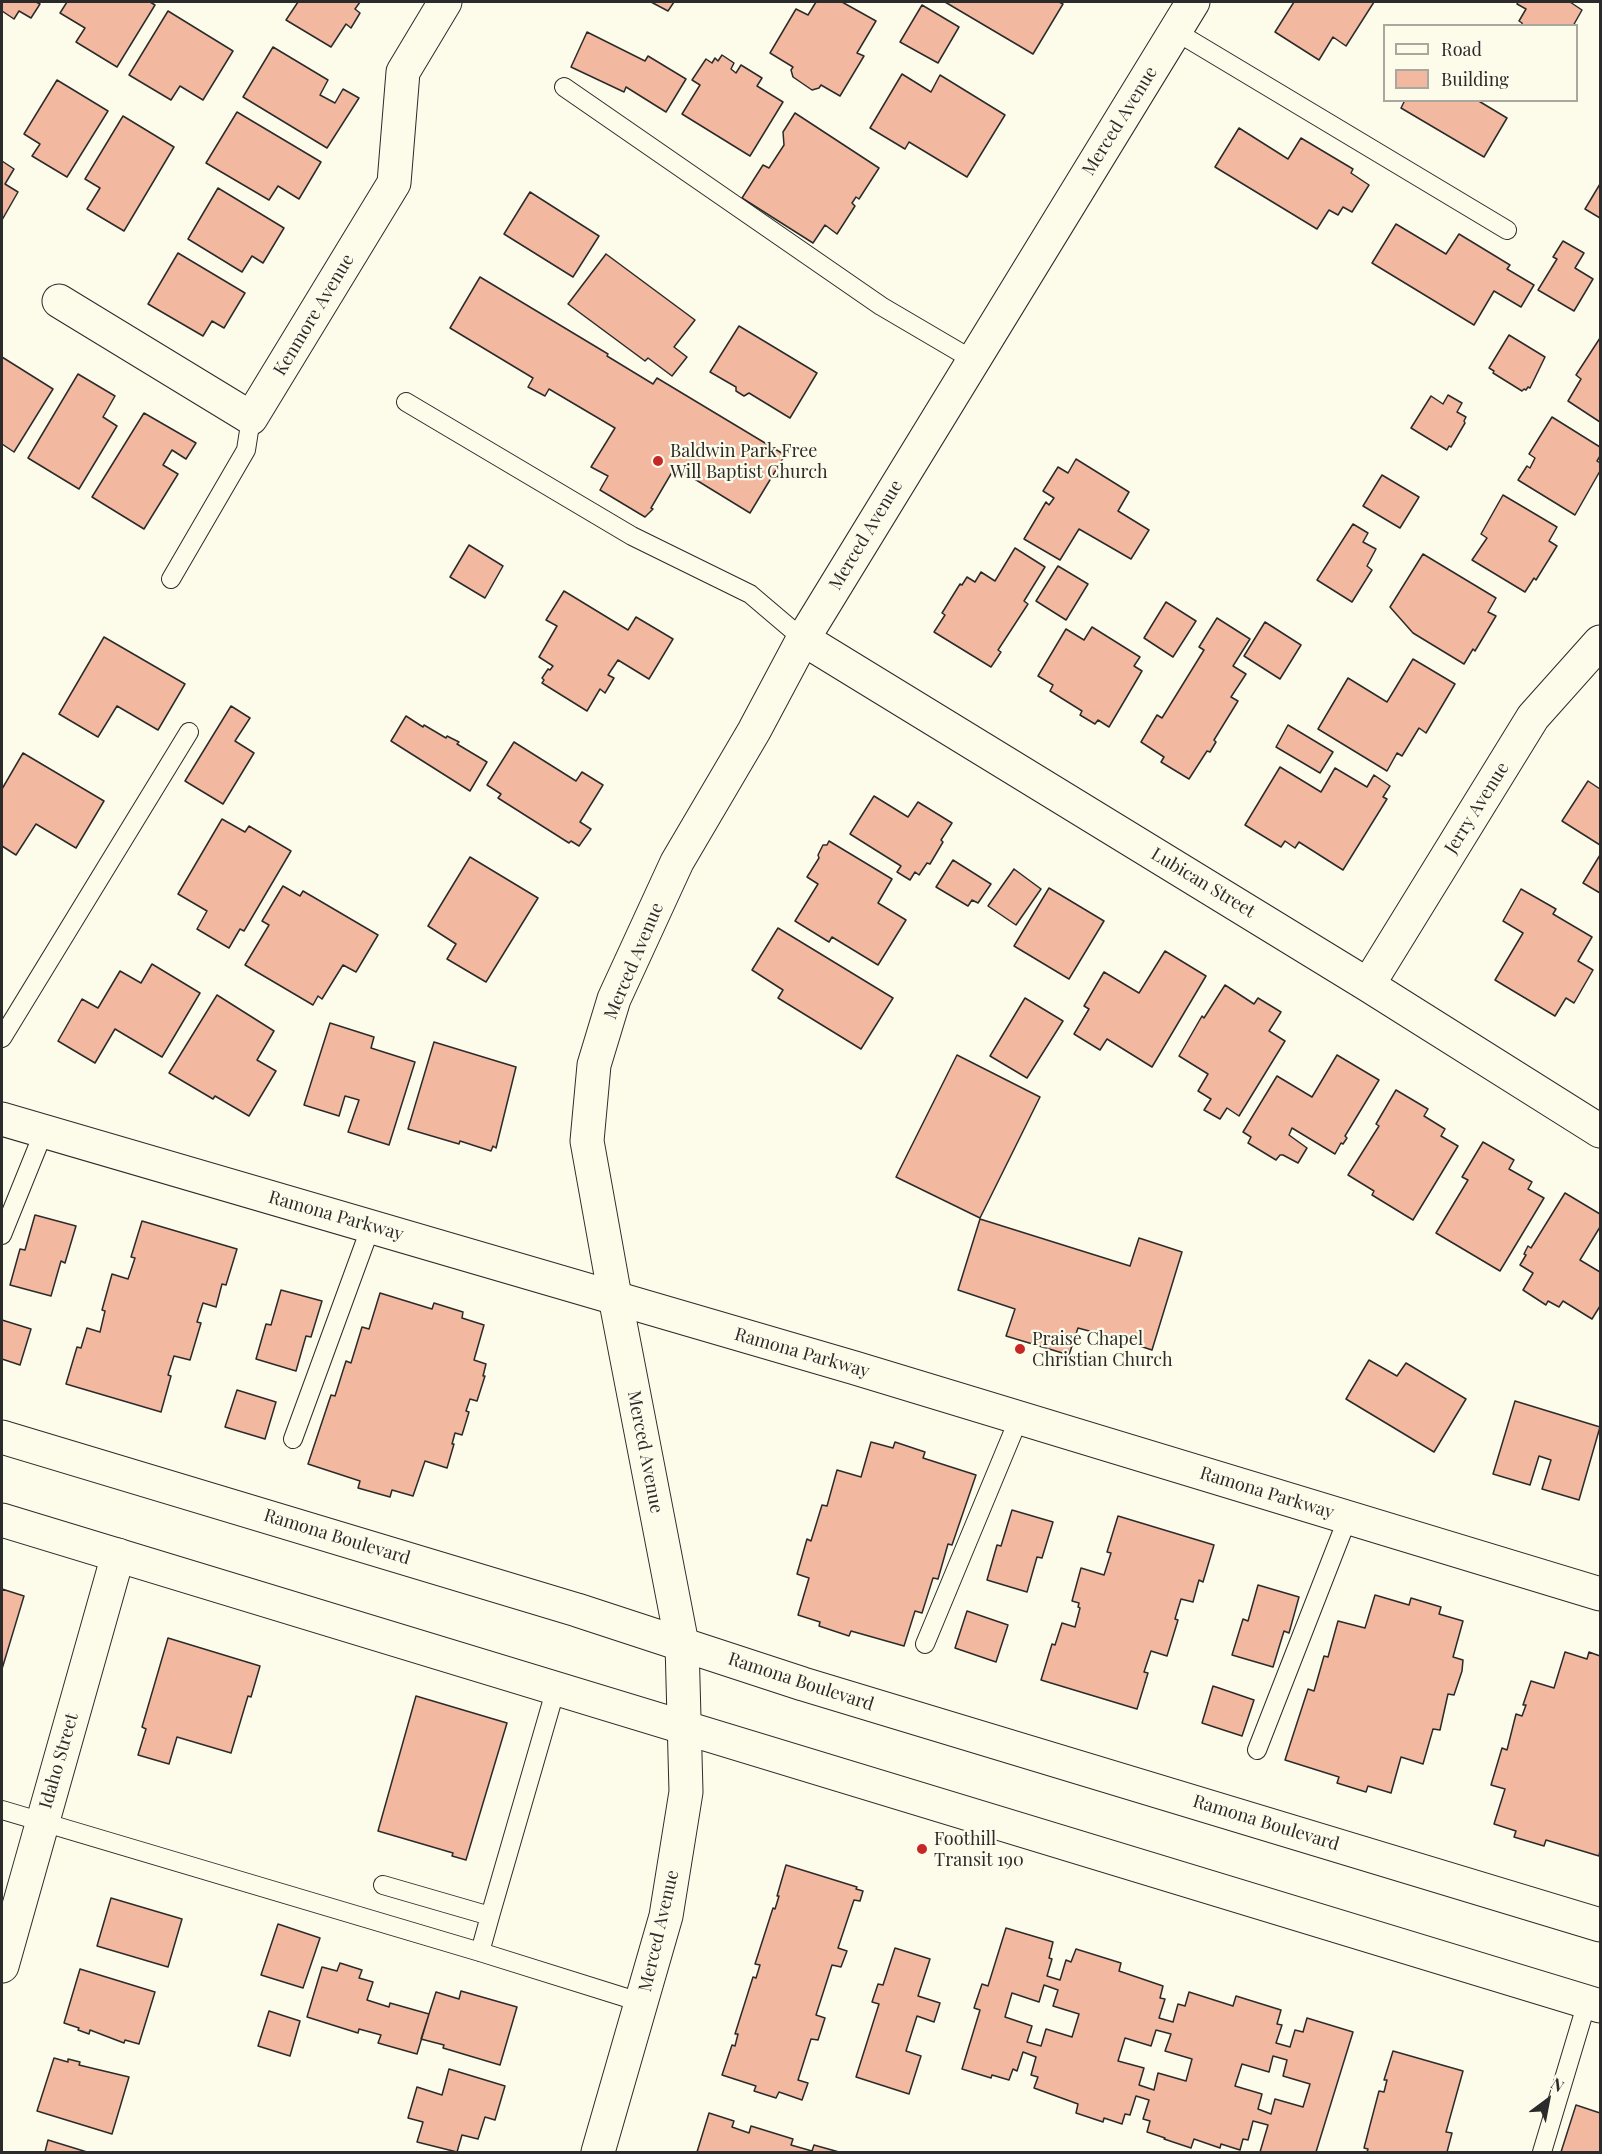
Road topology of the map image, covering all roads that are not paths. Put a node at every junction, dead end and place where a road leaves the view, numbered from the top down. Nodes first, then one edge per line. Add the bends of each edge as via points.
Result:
1 (445, 2) edge
2 (1193, 2) edge
3 (1175, 31) junction
4 (564, 87) dead end
5 (1507, 230) dead end
6 (58, 301) dead end
7 (973, 360) junction
8 (406, 402) dead end
9 (251, 418) junction
10 (171, 579) dead end
11 (803, 639) junction
12 (1600, 642) edge
13 (189, 732) dead end
14 (1368, 985) junction
15 (2, 1038) edge
16 (2, 1119) edge
17 (44, 1131) junction
18 (1600, 1131) edge
19 (371, 1226) junction
20 (2, 1235) edge
21 (615, 1297) junction
22 (1019, 1418) junction
23 (2, 1437) edge
24 (293, 1439) dead end
25 (1348, 1517) junction
26 (2, 1520) edge
27 (117, 1555) junction
28 (1600, 1594) edge
29 (682, 1644) junction
30 (925, 1644) dead end
31 (556, 1688) junction
32 (685, 1727) junction
33 (1257, 1750) dead end
34 (2, 1810) edge
35 (42, 1822) junction
36 (383, 1885) dead end
37 (490, 1916) junction
38 (1600, 1925) edge
39 (480, 1952) junction
40 (2, 1966) edge
41 (643, 2003) junction
42 (1594, 2004) edge
43 (598, 2152) edge
44 (1542, 2152) edge

1 - 9 street, Kenmore Avenue via 403,72 394,183
2 - 3 street, Merced Avenue
3 - 5 lane
3 - 7 street, Merced Avenue
4 - 7 lane via 881,306
6 - 9 street
7 - 11 street, Merced Avenue
8 - 11 lane via 632,536 750,594
9 - 10 lane via 246,450
11 - 14 street, Lubican Street
11 - 21 street, Merced Avenue via 677,862 614,999 594,1065 587,1141
12 - 14 street, Jerry Avenue via 1533,717
13 - 15 lane
14 - 18 street, Lubican Street
16 - 17 street, Ramona Parkway
17 - 19 street, Ramona Parkway
17 - 20 lane
19 - 21 street, Ramona Parkway
19 - 24 lane
21 - 22 street, Ramona Parkway
21 - 29 street, Merced Avenue
22 - 25 street, Ramona Parkway
22 - 30 lane
23 - 29 street, Ramona Boulevard
25 - 28 street, Ramona Parkway
25 - 33 lane
26 - 27 street
27 - 31 street
27 - 35 street, Idaho Street
29 - 32 street, Merced Avenue
29 - 38 street, Ramona Boulevard
31 - 32 street
31 - 37 lane
32 - 41 street, Merced Avenue via 686,1792 666,1916
32 - 42 street
34 - 35 lane
35 - 39 lane
35 - 40 street, Idaho Street
36 - 37 lane
37 - 39 lane
39 - 41 lane
41 - 43 street, Merced Avenue
42 - 44 lane

